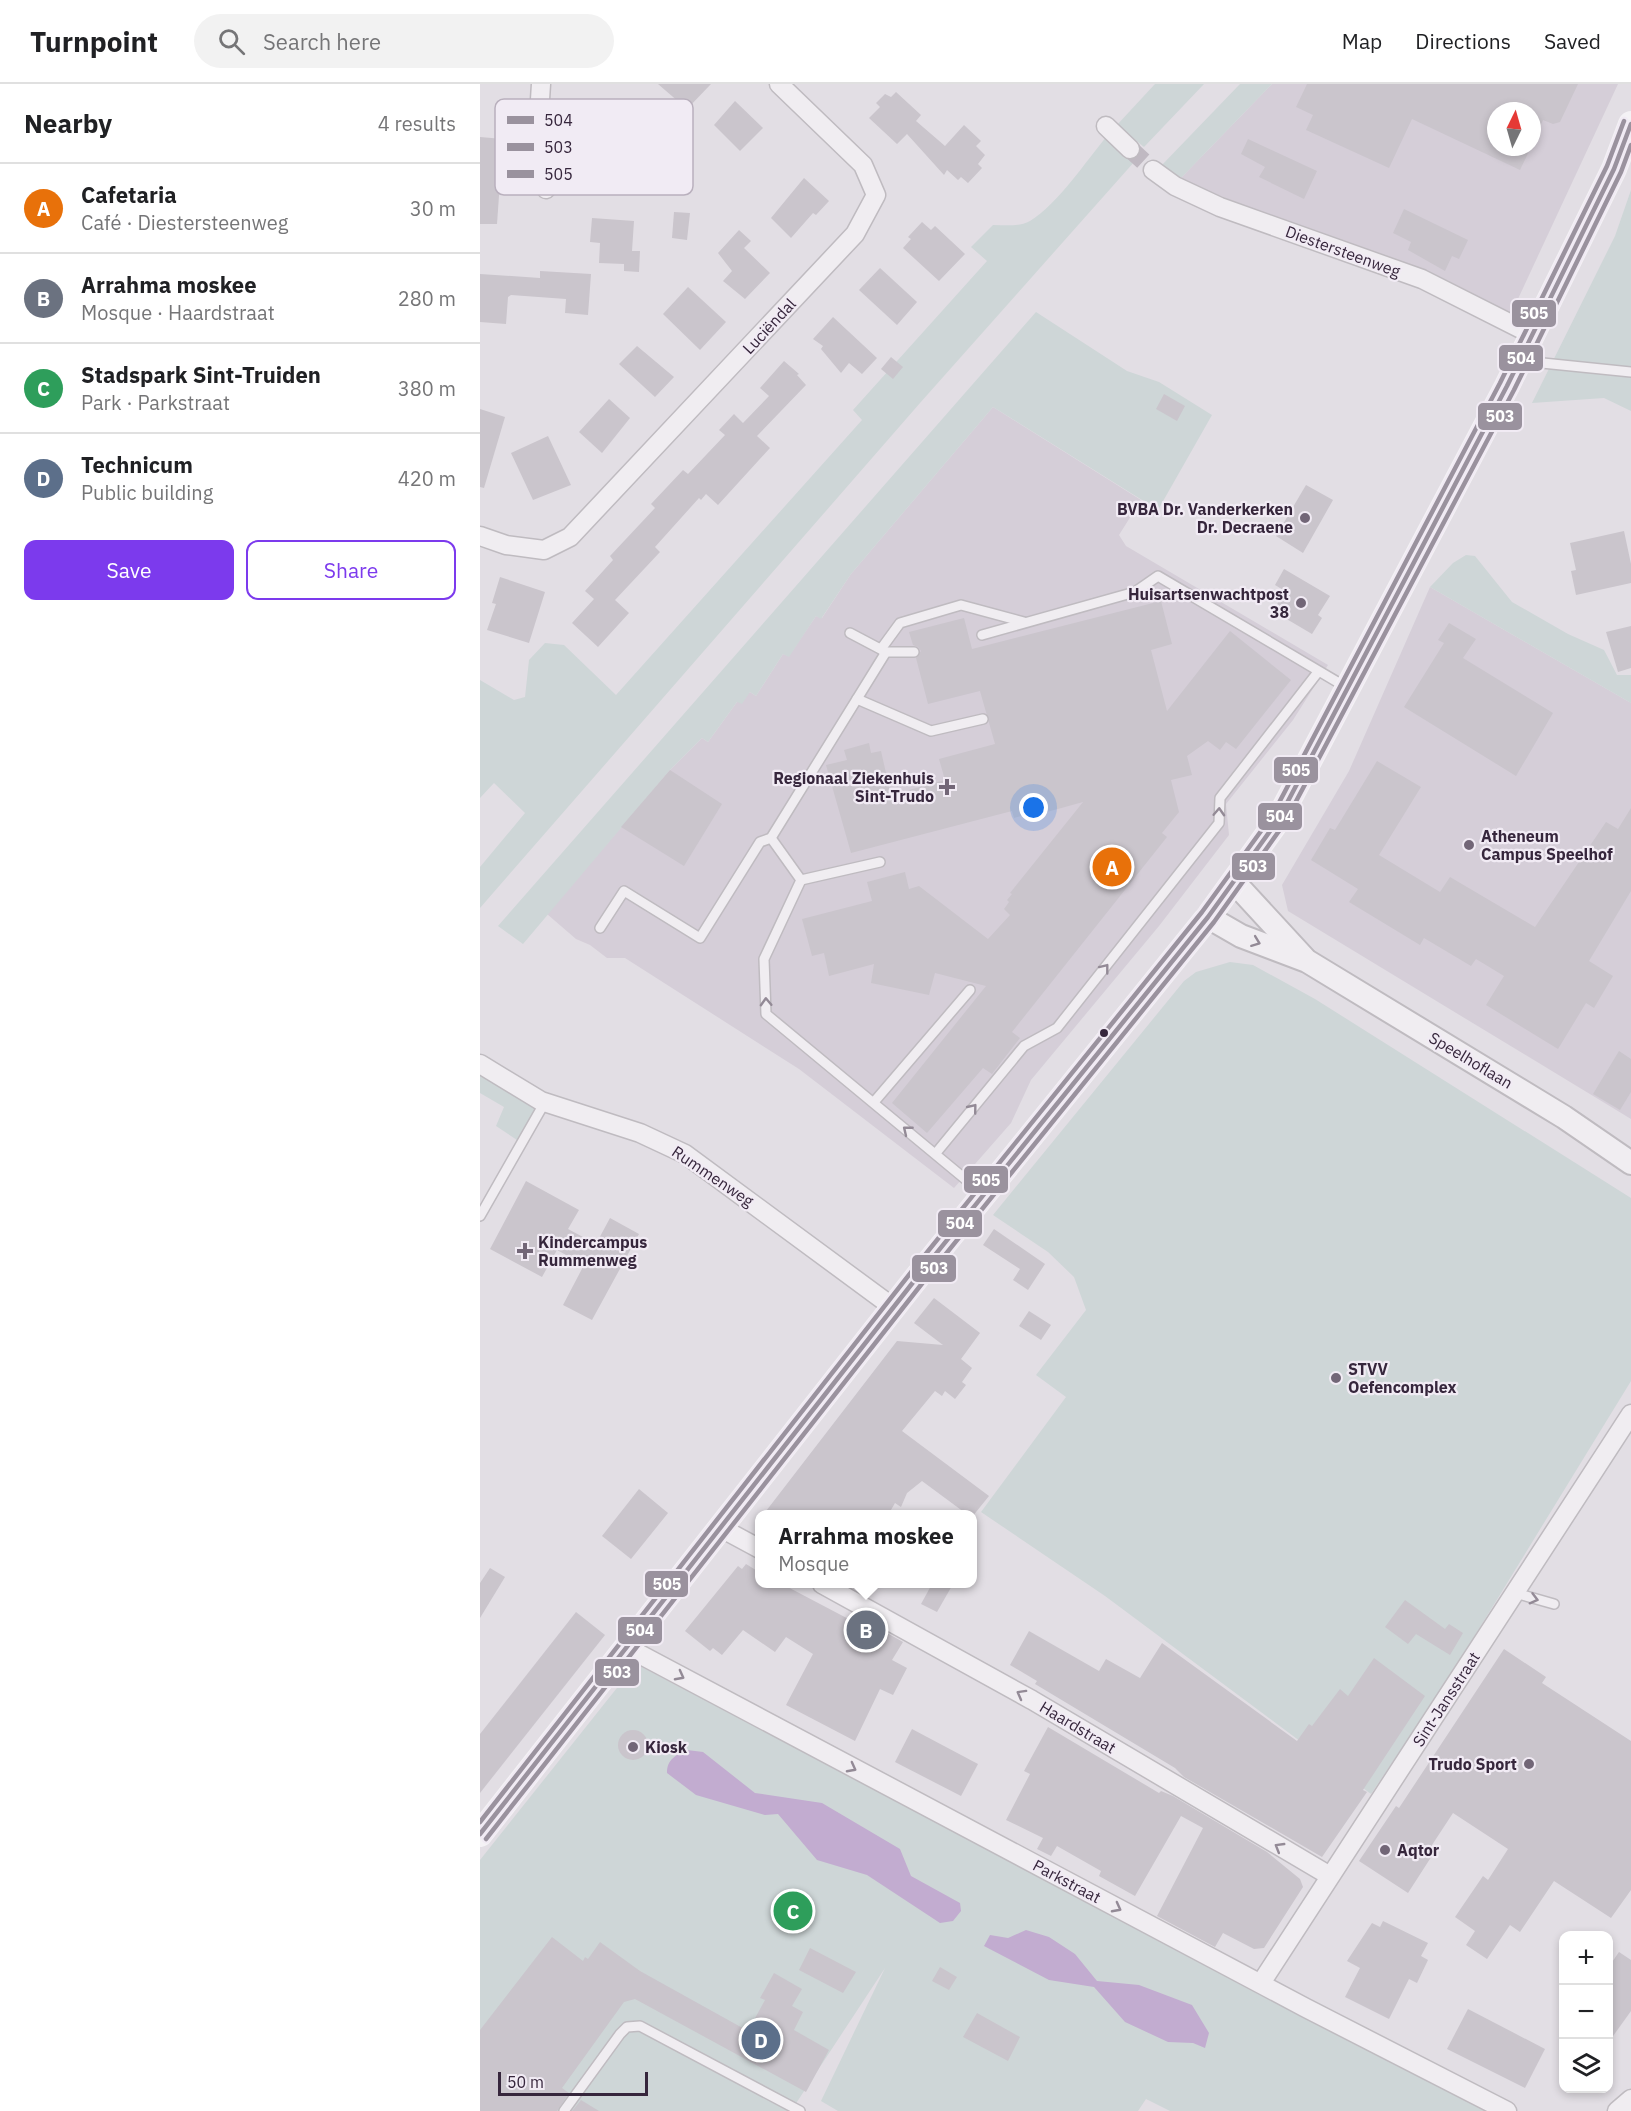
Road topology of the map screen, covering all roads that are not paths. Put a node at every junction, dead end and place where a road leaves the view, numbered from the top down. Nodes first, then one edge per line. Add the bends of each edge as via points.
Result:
1 (541, 84) edge
2 (779, 84) edge
3 (540, 99) edge
4 (1631, 124) edge
5 (1106, 126) dead end
6 (1130, 149) tunnel mouth
7 (1153, 170) tunnel mouth
8 (1533, 335) junction
9 (1520, 360) junction
10 (1631, 372) edge
11 (480, 536) edge
12 (1026, 623) junction
13 (850, 633) dead end
14 (982, 635) dead end
15 (884, 651) junction
16 (914, 652) dead end
17 (1318, 672) junction
18 (1348, 688) junction
19 (858, 699) junction
20 (983, 719) dead end
21 (771, 838) junction
22 (880, 862) dead end
23 (801, 880) junction
24 (1234, 882) junction
25 (1208, 917) junction
26 (600, 928) dead end
27 (1307, 961) junction
28 (970, 990) dead end
29 (480, 1064) edge
30 (545, 1102) junction
31 (874, 1102) junction
32 (936, 1153) junction
33 (1631, 1163) edge
34 (984, 1195) junction
35 (480, 1216) edge
36 (894, 1308) junction
37 (1629, 1421) edge
38 (721, 1528) junction
39 (755, 1547) edge
40 (829, 1588) edge
41 (1515, 1593) junction
42 (1554, 1604) dead end
43 (628, 1648) junction
44 (480, 1834) edge
45 (1330, 1876) junction
46 (1261, 1983) junction
47 (1631, 2099) edge
48 (564, 2111) edge
49 (800, 2111) edge
50 (1507, 2111) edge
51 (1617, 2111) edge

1 - 3 street
2 - 11 street, Luciëndal via 863,165 876,195 855,234 570,537 544,550
4 - 8 main road via 1614,169
5 - 6 street
7 - 8 street, Diestersteenweg via 1175,186 1220,207 1422,279
8 - 9 main road
9 - 10 lane
9 - 18 main road
12 - 14 lane
12 - 15 lane via 961,605 900,623
12 - 17 lane via 1135,592 1158,576
13 - 15 lane
15 - 16 lane
15 - 19 lane
17 - 18 lane
32 -> 17 lane via 1024,1046 1057,1028 1219,823 1220,798
18 - 24 main road via 1278,820
19 - 20 lane via 931,731
19 - 21 lane
21 - 23 lane
21 - 26 lane via 760,842 699,938 624,891
22 - 23 lane
31 -> 23 lane via 766,1014 764,959
24 - 25 main road
24 - 27 street, Speelhoflaan
25 -> 27 street, Speelhoflaan via 1241,936
25 - 34 main road
27 - 33 street, Speelhoflaan via 1564,1117
28 - 31 lane
29 - 30 street, Rummenweg
30 - 35 lane
30 - 36 street, Rummenweg via 640,1133 685,1154
32 -> 31 lane
32 - 34 lane
34 - 36 main road
36 - 38 main road
37 - 41 street, Sint-Jansstraat
38 - 39 street
38 - 43 main road
45 -> 40 street, Haardstraat via 1032,1700
41 -> 42 lane
41 - 45 street, Sint-Jansstraat
43 - 44 main road
43 -> 46 street, Parkstraat
45 - 46 street, Sint-Jansstraat
46 - 50 street, Parkstraat
47 - 51 street
48 - 49 lane via 620,2034 627,2027 640,2026

